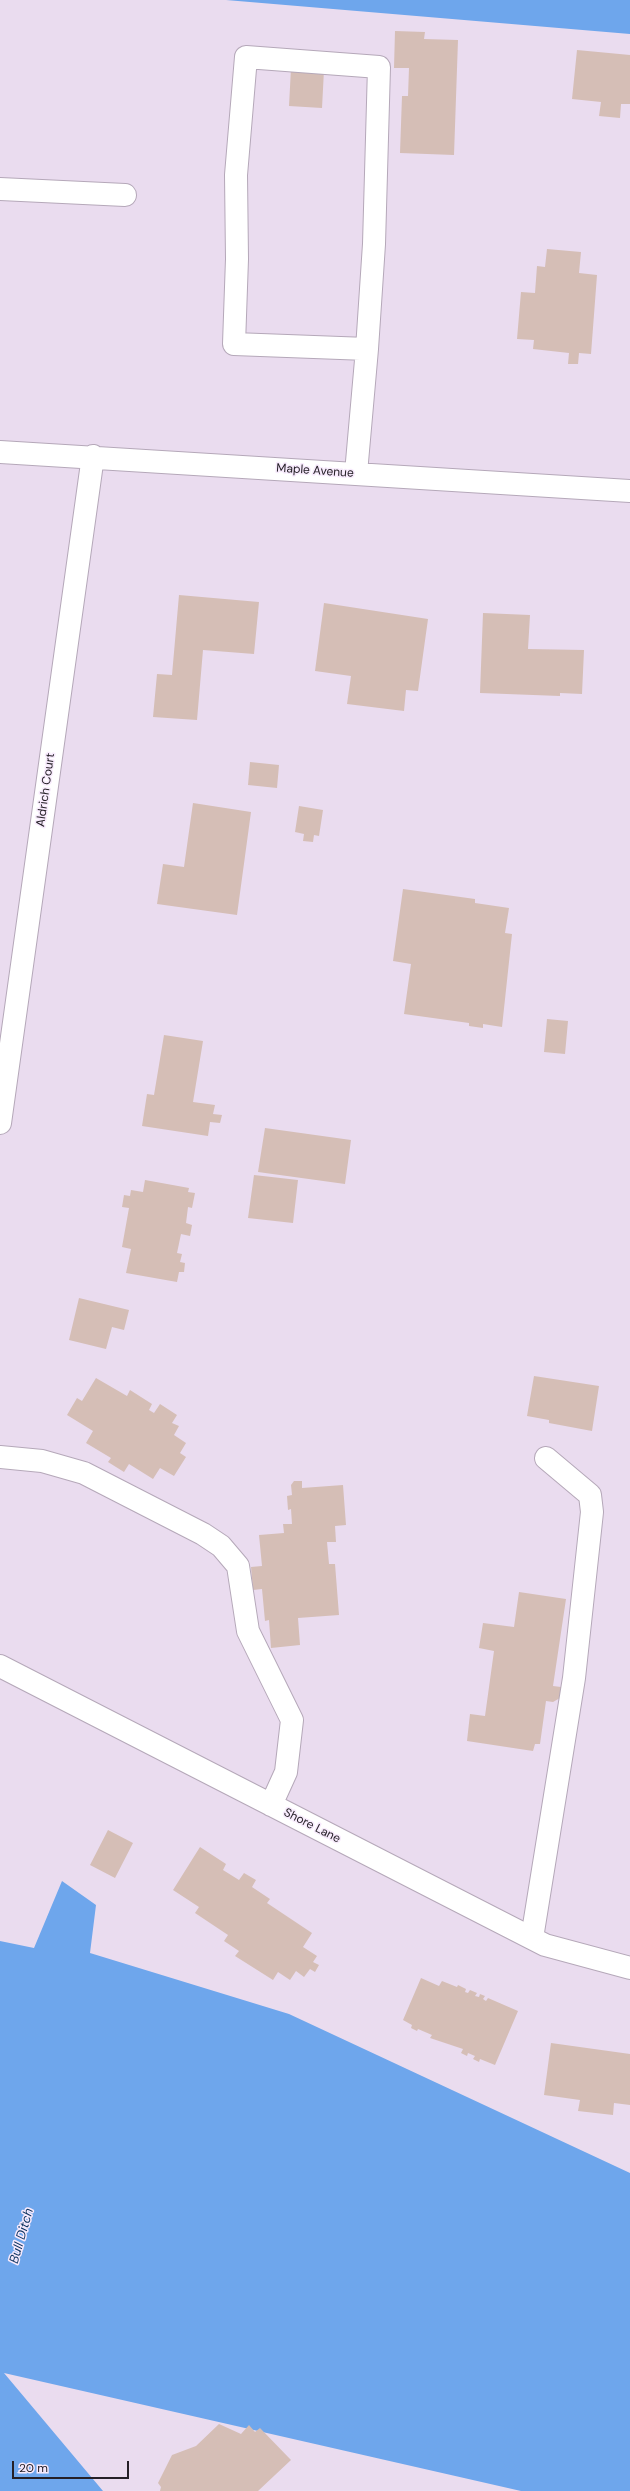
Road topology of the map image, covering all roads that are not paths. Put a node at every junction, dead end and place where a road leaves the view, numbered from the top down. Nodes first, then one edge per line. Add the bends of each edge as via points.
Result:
1 (0, 189) edge
2 (125, 195) dead end
3 (367, 349) junction
4 (0, 452) edge
5 (93, 456) junction
6 (356, 473) junction
7 (630, 491) edge
8 (0, 1123) edge
9 (0, 1457) edge
10 (546, 1458) dead end
11 (0, 1666) edge
12 (271, 1805) junction
13 (532, 1938) junction
14 (630, 1968) edge

1 - 2 street
3 - 3 street via 374,244 379,67 246,57 236,175 234,344
3 - 6 street
4 - 5 street, Maple Avenue
5 - 6 street, Maple Avenue
5 - 8 street, Aldrich Court
6 - 7 street, Maple Avenue
9 - 12 street via 42,1461 84,1473 203,1534 221,1546 238,1566 248,1631 292,1720 286,1772
10 - 13 street via 590,1494 592,1512 574,1678
11 - 12 street, Shore Lane
12 - 13 street, Shore Lane
13 - 14 street, Shore Lane via 545,1945

